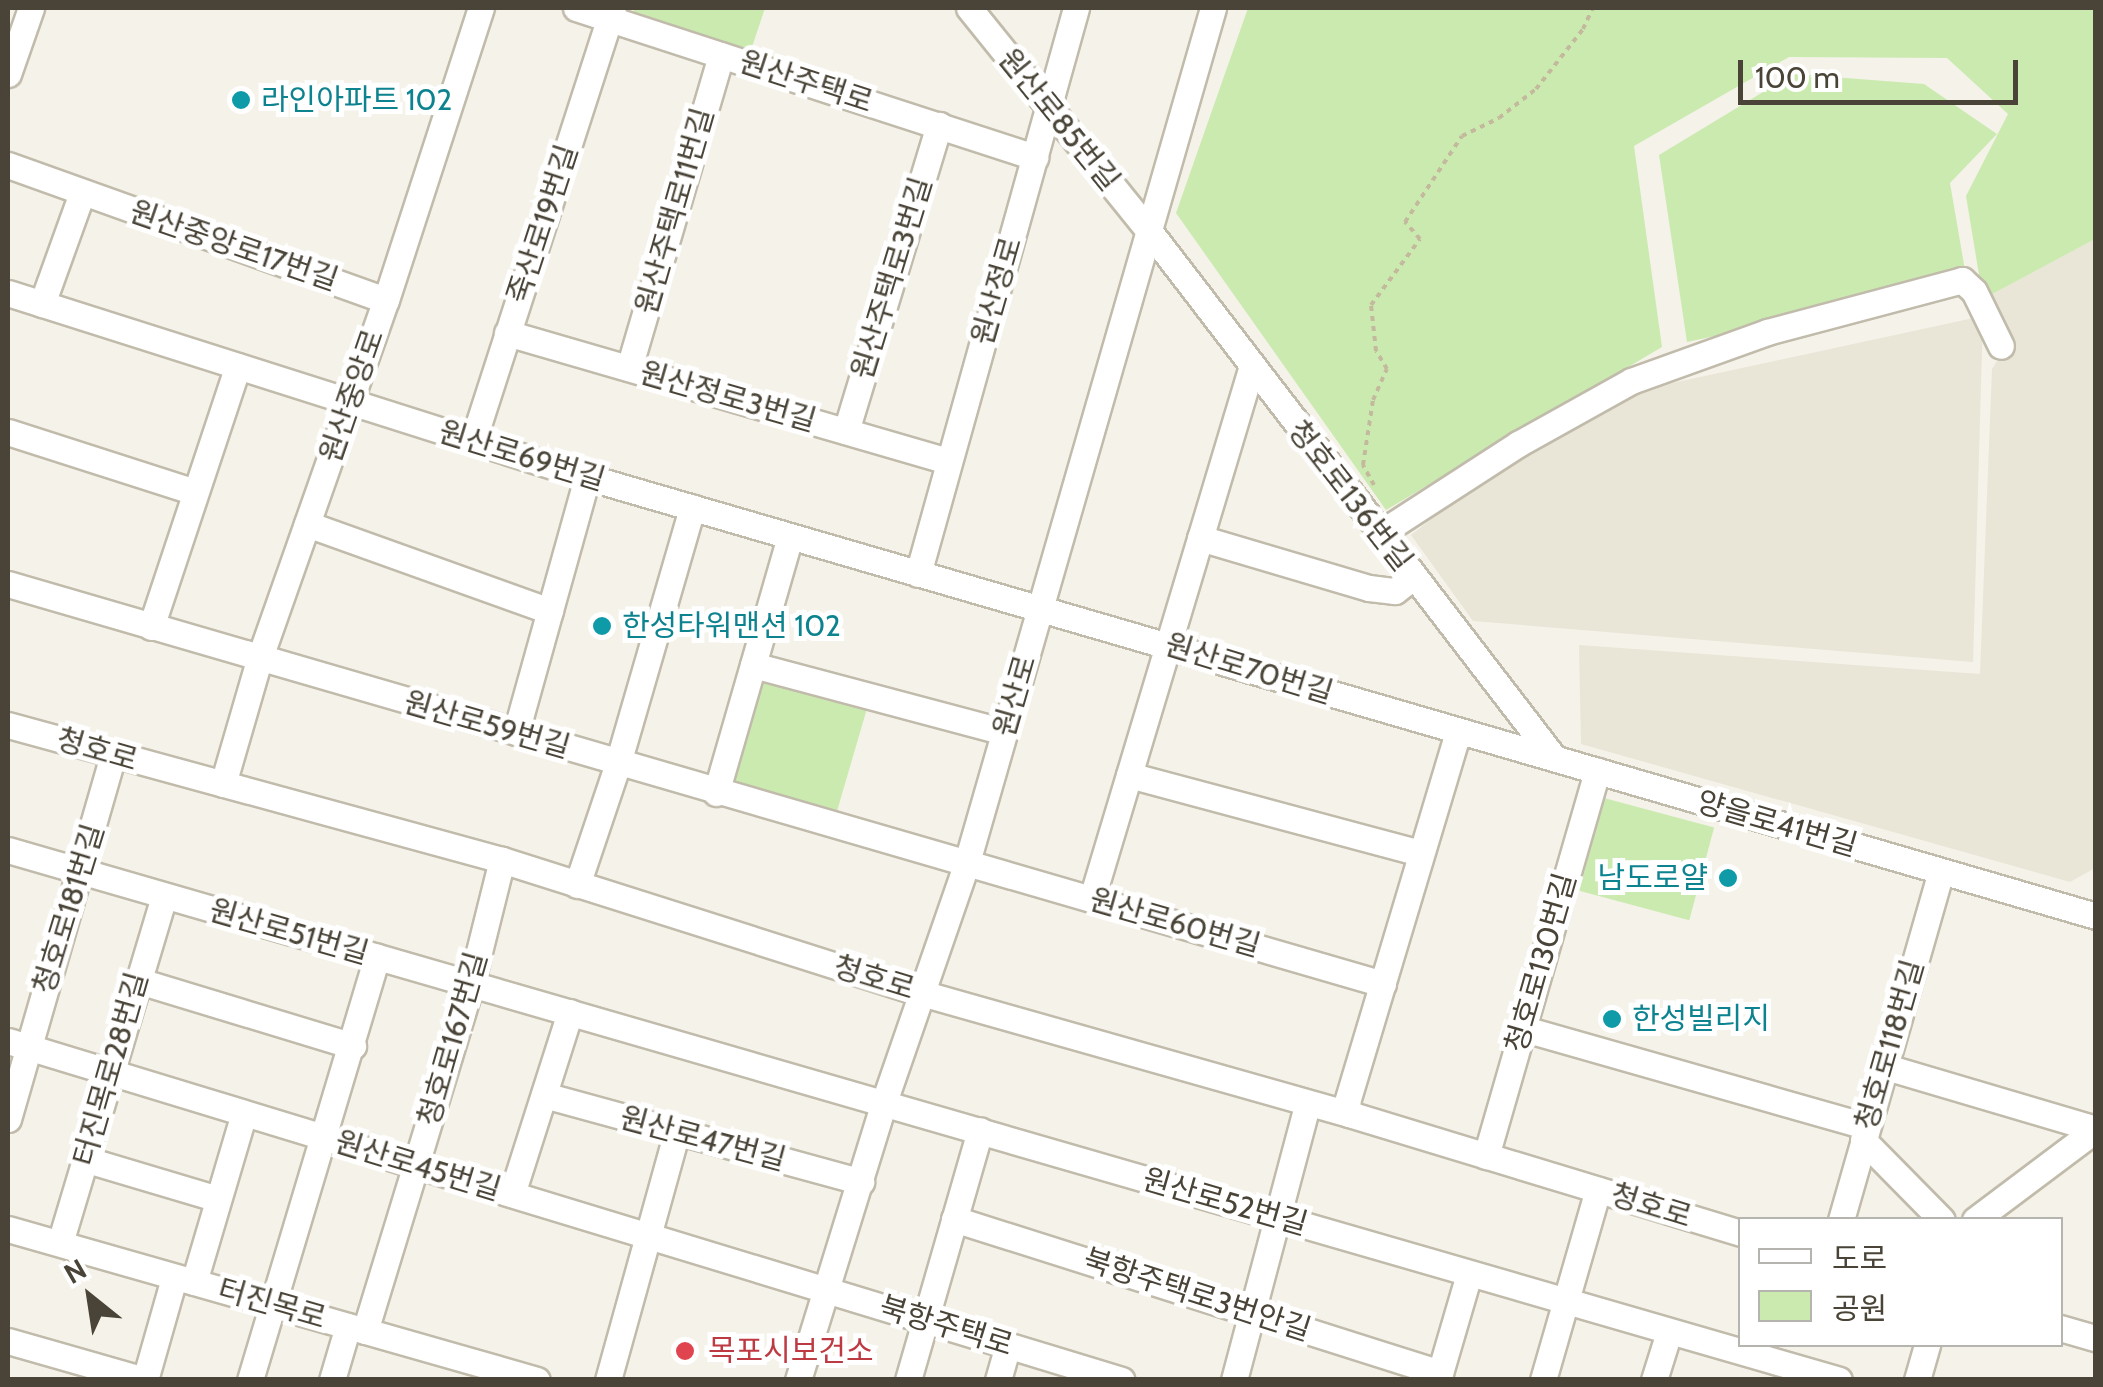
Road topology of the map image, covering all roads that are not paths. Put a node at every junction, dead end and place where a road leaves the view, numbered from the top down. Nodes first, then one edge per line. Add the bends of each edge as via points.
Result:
1 (32, 8) edge
2 (481, 8) edge
3 (576, 8) edge
4 (968, 8) edge
5 (1076, 8) edge
6 (1214, 8) edge
7 (611, 13) edge
8 (721, 54) junction
9 (8, 74) edge
10 (1048, 108) junction
11 (939, 126) junction
12 (1070, 134) junction
13 (1034, 157) junction
14 (8, 165) edge
15 (82, 193) junction
16 (1150, 232) junction
17 (8, 293) edge
18 (386, 300) junction
19 (42, 304) junction
20 (507, 333) junction
21 (2001, 346) dead end
22 (238, 366) junction
23 (629, 368) junction
24 (1251, 369) junction
25 (350, 402) junction
26 (846, 431) junction
27 (8, 432) edge
28 (472, 441) junction
29 (949, 461) junction
30 (586, 477) junction
31 (195, 492) junction
32 (692, 508) junction
33 (307, 524) junction
34 (1379, 534) junction
35 (790, 536) junction
36 (1200, 538) junction
37 (918, 574) junction
38 (1413, 577) junction
39 (8, 584) edge
40 (1040, 607) junction
41 (550, 610) junction
42 (151, 628) junction
43 (1168, 644) junction
44 (259, 660) junction
45 (753, 665) junction
46 (8, 725) edge
47 (1458, 731) junction
48 (516, 732) junction
49 (1004, 732) junction
50 (113, 756) junction
51 (1554, 758) junction
52 (618, 763) junction
53 (1597, 772) junction
54 (1129, 775) junction
55 (223, 784) junction
56 (716, 792) junction
57 (8, 850) edge
58 (1421, 853) junction
59 (502, 860) junction
60 (967, 862) junction
61 (82, 872) junction
62 (1941, 872) junction
63 (576, 885) junction
64 (164, 896) junction
65 (1092, 898) junction
66 (2089, 906) edge
67 (377, 957) junction
68 (136, 980) junction
69 (471, 984) junction
70 (1383, 984) junction
71 (921, 993) junction
72 (570, 1012) junction
73 (1521, 1028) junction
74 (17, 1044) edge
75 (353, 1046) junction
76 (1883, 1066) junction
77 (113, 1073) junction
78 (544, 1095) junction
79 (884, 1102) junction
80 (1308, 1106) junction
81 (244, 1113) junction
82 (1349, 1114) junction
83 (8, 1120) edge
84 (2096, 1129) edge
85 (980, 1130) junction
86 (678, 1132) junction
87 (1864, 1133) junction
88 (324, 1137) junction
89 (1486, 1156) junction
90 (84, 1159) junction
91 (416, 1165) junction
92 (861, 1182) junction
93 (1598, 1190) junction
94 (512, 1194) junction
95 (215, 1198) junction
96 (1842, 1217) edge
97 (1939, 1217) edge
98 (1979, 1217) edge
99 (954, 1218) junction
100 (1280, 1218) junction
101 (8, 1229) edge
102 (1738, 1232) edge
103 (647, 1235) junction
104 (60, 1243) junction
105 (1469, 1274) junction
106 (184, 1280) junction
107 (828, 1290) junction
108 (1565, 1302) junction
109 (274, 1305) junction
110 (1253, 1312) junction
111 (924, 1320) junction
112 (356, 1329) junction
113 (2063, 1329) edge
114 (1669, 1332) junction
115 (2096, 1338) edge
116 (8, 1342) edge
117 (1008, 1345) junction
118 (1926, 1347) edge
119 (53, 1367) edge
120 (1439, 1376) edge
121 (145, 1380) edge
122 (250, 1380) edge
123 (332, 1380) edge
124 (536, 1380) edge
125 (608, 1380) edge
126 (798, 1380) edge
127 (908, 1380) edge
128 (998, 1380) edge
129 (1122, 1380) edge
130 (1234, 1380) edge
131 (1543, 1380) edge
132 (1654, 1380) edge
133 (1839, 1380) edge
134 (1917, 1380) edge

1 - 9 street
2 - 18 street, 원산중앙로
3 - 7 street, 원산주택로
4 - 10 street, 원산로85번길
5 - 10 street, 원산정로
6 - 16 street, 원산로
7 - 8 street, 원산주택로
7 - 20 street, 죽산로19번길
8 - 11 street, 원산주택로
8 - 23 street, 원산주택로11번길
10 - 12 street, 원산로85번길
10 - 13 street, 원산정로
11 - 13 street, 원산주택로
11 - 26 street, 원산주택로3번길
12 - 13 street
12 - 16 street, 원산로85번길
13 - 29 street, 원산정로
14 - 15 street, 원산중앙로17번길
15 - 18 street, 원산중앙로17번길
15 - 19 street
16 - 24 street, 청호로136번길
16 - 40 street, 원산로
17 - 19 street, 원산로69번길
18 - 25 street, 원산중앙로
19 - 22 street, 원산로69번길
20 - 23 street, 원산정로3번길
20 - 28 street, 죽산로19번길
21 - 34 street via 1962,280 1768,332 1631,381
22 - 25 street, 원산로69번길
22 - 31 street
23 - 26 street, 원산정로3번길
24 - 34 street, 청호로136번길
24 - 36 street
25 - 28 street, 원산로69번길
25 - 33 street, 원산중앙로
26 - 29 street, 원산정로3번길
27 - 31 street
28 - 30 street, 원산로69번길
29 - 37 street, 원산정로
30 - 32 street, 원산로69번길
30 - 41 street
31 - 42 street
32 - 35 street, 원산로69번길
32 - 52 street
33 - 41 street
33 - 44 street, 원산중앙로
34 - 38 street, 청호로136번길
35 - 37 street, 원산로69번길
35 - 45 street
36 - 38 street via 1370,588 1395,591
36 - 43 street
37 - 40 street, 원산로69번길
38 - 51 street, 청호로136번길
39 - 42 street, 원산로59번길
40 - 43 street, 원산로70번길
40 - 49 street, 원산로
41 - 48 street
42 - 44 street, 원산로59번길
43 - 47 street, 원산로70번길
43 - 54 street
44 - 48 street, 원산로59번길
44 - 55 street, 원산중앙로
45 - 49 street
45 - 56 street
46 - 50 street, 청호로
47 - 51 street, 양을로41번길
47 - 58 street
48 - 52 street, 원산로59번길
49 - 60 street, 원산로
50 - 55 street, 청호로
50 - 61 street, 청호로181번길
51 - 53 street, 양을로41번길
52 - 56 street, 원산로59번길
52 - 63 street
53 - 62 street, 양을로41번길
53 - 73 street, 청호로130번길
54 - 58 street
54 - 65 street
55 - 59 street, 청호로
56 - 60 street, 원산로59번길
57 - 61 street, 원산로51번길
58 - 70 street
59 - 63 street, 청호로
59 - 69 street, 청호로167번길
60 - 65 street, 원산로60번길
60 - 71 street, 원산로
61 - 64 street, 원산로51번길
61 - 74 street, 청호로181번길
62 - 66 street, 양을로41번길
62 - 76 street, 청호로118번길
63 - 71 street, 청호로
64 - 67 street, 원산로51번길
64 - 68 street, 터진목로28번길
65 - 70 street, 원산로60번길
67 - 69 street, 원산로51번길
67 - 75 street
68 - 75 street
68 - 77 street, 터진목로28번길
69 - 72 street, 원산로51번길
69 - 91 street, 청호로167번길
70 - 82 street
71 - 79 street, 원산로
71 - 80 street, 청호로
72 - 78 street
72 - 79 street, 원산로51번길
73 - 87 street
73 - 89 street, 청호로130번길
74 - 77 street, 원산로45번길
74 - 83 street, 청호로181번길
75 - 88 street
76 - 84 street
76 - 87 street, 청호로118번길
77 - 81 street, 원산로45번길
77 - 90 street, 터진목로28번길
78 - 86 street, 원산로47번길
78 - 94 street
79 - 85 street, 원산로52번길
79 - 92 street, 원산로
80 - 82 street, 청호로
80 - 100 street
81 - 88 street, 원산로45번길
81 - 95 street
82 - 89 street, 청호로
84 - 98 street
85 - 99 street
85 - 100 street, 원산로52번길
86 - 92 street, 원산로47번길
86 - 103 street
87 - 96 street, 청호로118번길
87 - 97 street
88 - 91 street, 원산로45번길
88 - 109 street
89 - 93 street, 청호로
90 - 95 street
90 - 104 street, 터진목로28번길
91 - 94 street, 원산로45번길
91 - 112 street, 청호로167번길
92 - 107 street, 원산로
93 - 102 street, 청호로
93 - 108 street
94 - 103 street, 원산로45번길
95 - 106 street
99 - 110 street, 북항주택로3번안길
99 - 111 street
100 - 105 street, 원산로52번길
100 - 110 street
101 - 104 street, 터진목로
103 - 107 street, 원산로45번길
103 - 125 street
104 - 106 street, 터진목로
105 - 108 street, 원산로52번길
105 - 120 street
106 - 109 street, 터진목로
106 - 121 street
107 - 111 street, 북항주택로
107 - 126 street, 원산로
108 - 114 street, 원산로52번길
108 - 131 street
109 - 112 street, 터진목로
109 - 122 street
110 - 120 street, 북항주택로3번안길
110 - 130 street
111 - 117 street, 북항주택로
111 - 127 street
112 - 123 street, 청호로167번길
112 - 124 street, 터진목로
113 - 115 street
114 - 132 street
114 - 133 street, 원산로52번길
116 - 119 street
117 - 128 street
117 - 129 street, 북항주택로
118 - 134 street
119 - 121 street

